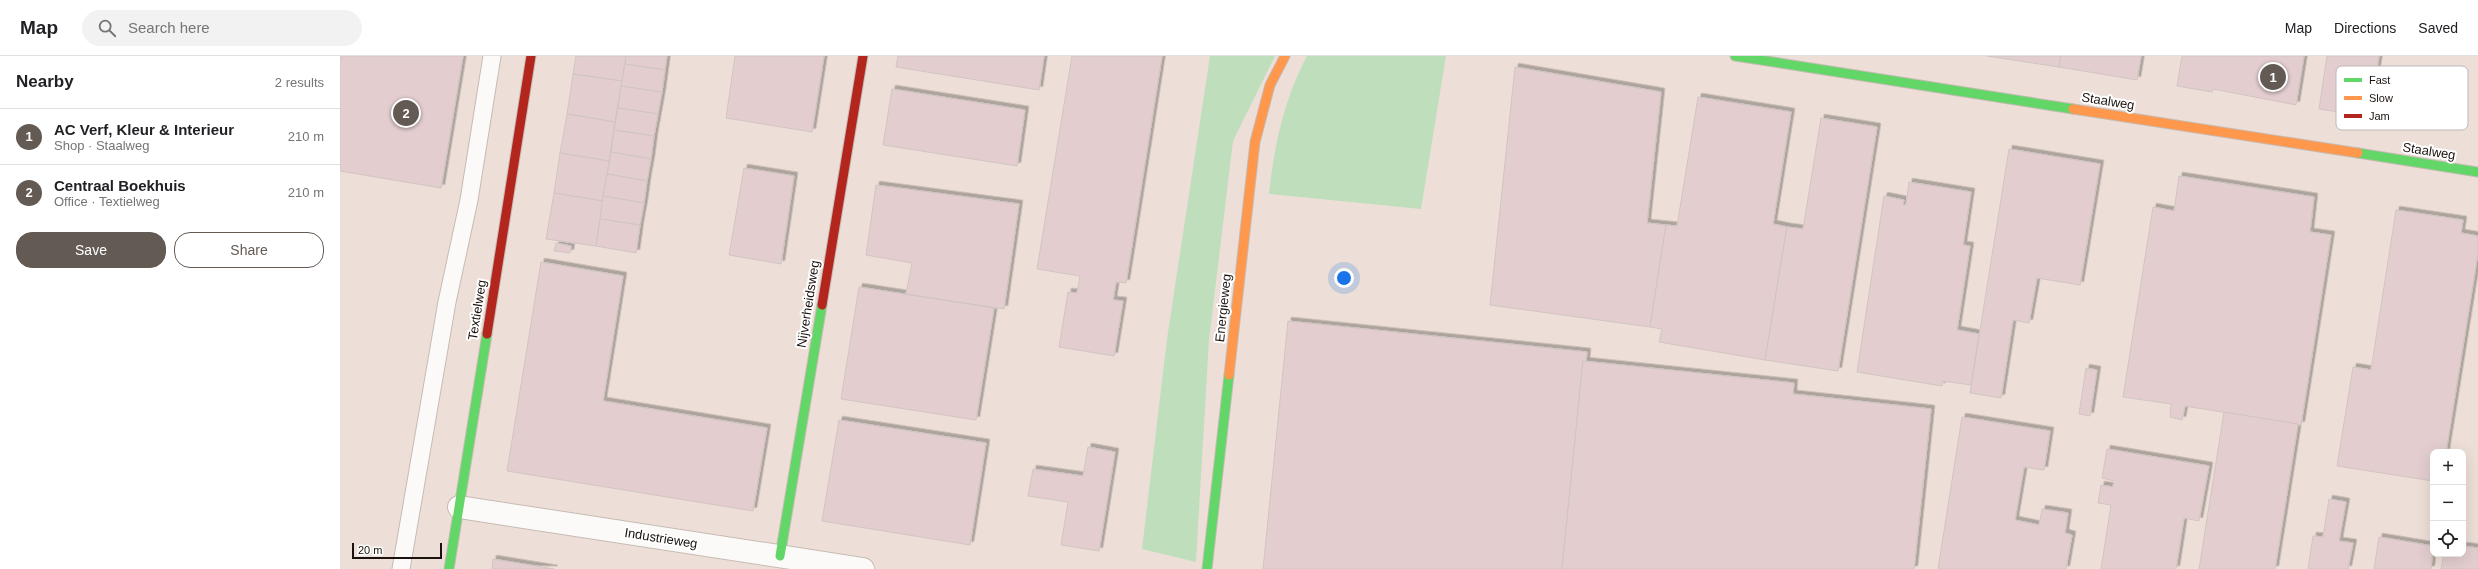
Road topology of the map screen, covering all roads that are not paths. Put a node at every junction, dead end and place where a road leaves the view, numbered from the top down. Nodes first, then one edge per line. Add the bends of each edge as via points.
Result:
1 (492, 56) edge
2 (531, 56) edge
3 (863, 56) edge
4 (1286, 56) edge
5 (1735, 56) edge
6 (2478, 172) edge
7 (459, 507) junction
8 (780, 556) junction
9 (401, 569) edge
10 (449, 569) edge
11 (863, 569) edge
12 (1207, 569) edge

1 - 9 lane via 469,200 447,302
2 - 7 street, Textielweg
3 - 8 street, Nijverheidsweg
4 - 12 street, Energieweg via 1270,85 1255,142
5 - 6 street, Staalweg
7 - 8 street, Industrieweg
7 - 10 street, Textielweg
8 - 11 street, Industrieweg

